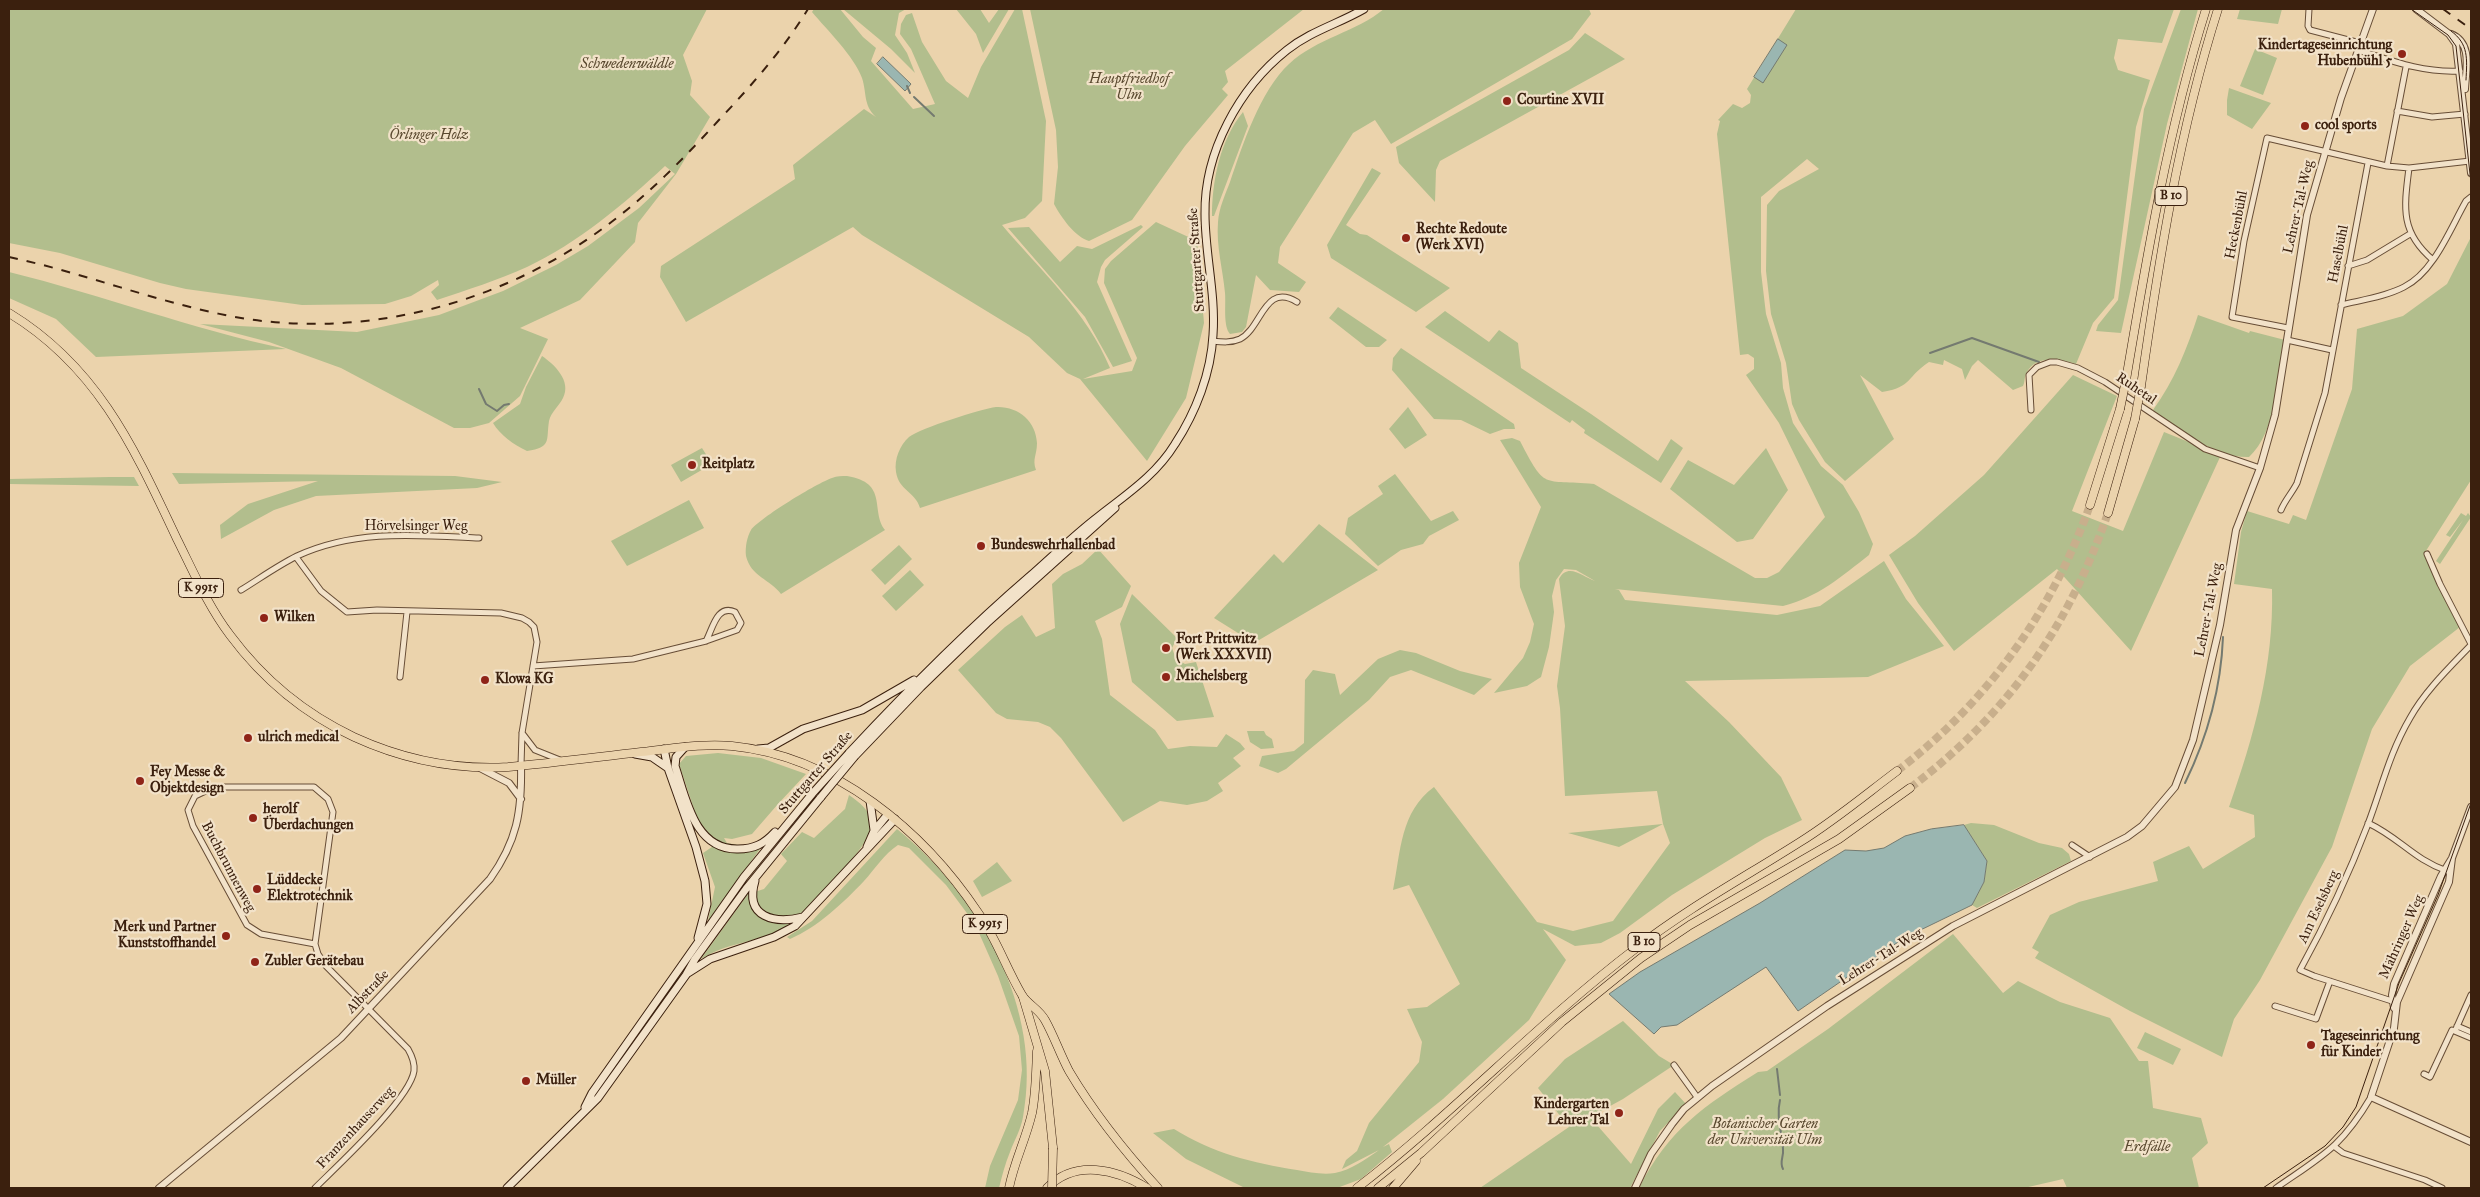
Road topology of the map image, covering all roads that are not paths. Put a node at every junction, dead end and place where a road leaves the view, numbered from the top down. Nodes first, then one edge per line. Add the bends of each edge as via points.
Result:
1 (1364, 9) edge
2 (2206, 9) edge
3 (2218, 9) edge
4 (2309, 9) edge
5 (2373, 9) edge
6 (2416, 9) edge
7 (2448, 33) junction
8 (2359, 46) junction
9 (2458, 57) junction
10 (2469, 57) edge
11 (2406, 66) junction
12 (2460, 71) junction
13 (2464, 103) junction
14 (2398, 111) junction
15 (2465, 114) junction
16 (2469, 130) edge
17 (2267, 138) joint
18 (2324, 152) junction
19 (2470, 161) junction
20 (2368, 162) junction
21 (2386, 166) junction
22 (2409, 168) junction
23 (2471, 173) edge
24 (2471, 197) edge
25 (2410, 234) junction
26 (2433, 260) junction
27 (2348, 266) junction
28 (1297, 302) dead end
29 (2341, 305) junction
30 (9, 313) edge
31 (2288, 328) junction
32 (2287, 340) junction
33 (1213, 341) junction
34 (2332, 350) junction
35 (2031, 410) dead end
36 (2260, 468) junction
37 (1120, 502) junction
38 (2090, 505) tunnel mouth
39 (2281, 510) dead end
40 (2108, 513) tunnel mouth
41 (479, 538) dead end
42 (2427, 554) dead end
43 (296, 557) junction
44 (240, 590) dead end
45 (407, 612) junction
46 (706, 641) junction
47 (2471, 644) edge
48 (533, 666) junction
49 (923, 675) junction
50 (400, 677) dead end
51 (522, 732) junction
52 (685, 747) junction
53 (664, 750) junction
54 (754, 750) junction
55 (632, 753) junction
56 (852, 755) junction
57 (563, 761) junction
58 (521, 765) junction
59 (480, 768) junction
60 (668, 768) junction
61 (1898, 771) tunnel mouth
62 (1910, 788) tunnel mouth
63 (812, 794) junction
64 (521, 799) junction
65 (870, 801) junction
66 (2471, 806) edge
67 (892, 816) junction
68 (2368, 823) junction
69 (874, 831) junction
70 (2072, 845) dead end
71 (866, 849) junction
72 (2090, 858) junction
73 (2452, 858) junction
74 (2444, 870) junction
75 (2452, 874) junction
76 (756, 879) junction
77 (806, 917) junction
78 (315, 944) junction
79 (691, 953) junction
80 (686, 975) junction
81 (2330, 981) junction
82 (2471, 994) edge
83 (1023, 997) junction
84 (2395, 1002) junction
85 (2275, 1006) dead end
86 (369, 1010) junction
87 (2455, 1029) junction
88 (2471, 1032) edge
89 (2471, 1038) edge
90 (1037, 1044) junction
91 (1674, 1065) dead end
92 (2424, 1074) dead end
93 (1697, 1097) junction
94 (2371, 1097) junction
95 (584, 1109) junction
96 (2471, 1142) edge
97 (2335, 1147) junction
98 (1421, 1153) junction
99 (2284, 1182) junction
100 (159, 1188) edge
101 (315, 1188) edge
102 (507, 1188) edge
103 (1009, 1188) edge
104 (1047, 1188) edge
105 (1052, 1188) edge
106 (1147, 1188) edge
107 (1158, 1188) edge
108 (1357, 1188) edge
109 (1378, 1188) edge
110 (1392, 1188) edge
111 (1635, 1188) edge
112 (2276, 1188) edge
113 (2288, 1188) edge
114 (2442, 1188) edge

1 - 33 main road, Stuttgarter Straße via 1310,34 1279,57 1250,89 1222,136 1211,166 1205,205
2 - 38 main road, B 10, bridge via 2177,111 2148,249 2120,410
3 - 40 main road, B 10, bridge via 2193,93 2178,160 2161,246 2135,419
4 - 8 street via 2310,30
5 - 8 street, Lehrer-Tal-Weg
6 - 7 street
7 - 9 street via 2456,42
7 - 10 street via 2462,41
8 - 11 street
8 - 18 street, Lehrer-Tal-Weg
9 - 10 street
9 - 12 street
10 - 13 street
11 - 12 street via 2441,73
11 - 14 street
12 - 13 street
13 - 15 street
14 - 15 street via 2432,117
14 - 21 street
15 - 16 street
16 - 19 street
17 - 18 street, Lehrer-Tal-Weg
17 - 31 street, Heckenbühl via 2244,241 2232,317
18 - 20 street
18 - 31 street, Lehrer-Tal-Weg via 2307,215
19 - 22 street
19 - 23 street
20 - 21 street
20 - 27 street, Haselbühl
21 - 22 street
22 - 25 street via 2405,197
24 - 26 street
25 - 26 street via 2418,248
25 - 27 street via 2367,260
26 - 29 street via 2406,286
27 - 29 street, Haselbühl
28 - 33 street via 1274,299 1242,338 1229,342
29 - 34 street, Haselbühl
30 - 59 main road, K 9915 via 68,358 105,402 132,447 211,604 229,634 265,675 317,717 366,742 427,761
31 - 32 street, Lehrer-Tal-Weg
32 - 34 street
32 - 36 street, Lehrer-Tal-Weg via 2275,415
33 - 37 main road, Stuttgarter Straße via 1203,386 1180,437 1157,468
34 - 39 street, Haselbühl via 2324,393 2300,474
35 - 36 street, Ruhetal via 2029,375 2043,364 2064,363 2105,382 2205,449
36 - 72 street, Lehrer-Tal-Weg via 2236,530 2213,656 2193,740 2179,779 2165,802 2142,826
37 - 49 main road, Stuttgarter Straße via 1099,516 988,611
37 - 56 main road, Stuttgarter Straße via 1104,520 987,623
41 - 43 street, Hörvelsinger Weg via 371,535 336,542
42 - 47 street, Am Eselsberg
43 - 44 street, Hörvelsinger Weg
43 - 45 street via 320,591 347,612
45 - 48 street via 501,613 522,618 534,627 537,634
45 - 50 street
46 - 46 street via 737,630 740,623 735,612 729,609 718,615
46 - 48 street via 633,658
47 - 68 street, Am Eselsberg via 2411,716 2386,766
48 - 51 street
49 - 54 main road via 877,703 795,733 769,748
49 - 56 main road, Stuttgarter Straße
51 - 57 street via 536,750
51 - 58 street
52 - 53 main road, K 9915
52 - 54 main road, K 9915 via 708,745
52 - 63 main road via 676,757 675,766 689,807 701,832 720,846 746,849 766,842
53 - 55 main road, K 9915
53 - 60 main road
54 - 65 main road, K 9915 via 820,770
55 - 57 main road, K 9915
55 - 60 main road via 652,757
56 - 63 main road, Stuttgarter Straße, bridge
56 - 76 main road, Stuttgarter Straße, bridge
57 - 58 main road, K 9915
58 - 59 main road, K 9915
58 - 64 street, Albstraße
59 - 64 street via 509,783
60 - 79 main road via 705,881 707,904 704,920
61 - 108 main road, B 10 via 1829,824 1682,915 1637,947 1584,988 1437,1124
62 - 98 main road, B 10 via 1838,839 1641,958 1562,1022
63 - 79 main road, Stuttgarter Straße via 744,877
64 - 86 street, Albstraße via 513,840 490,879
65 - 67 main road, K 9915
65 - 69 main road
66 - 73 street, Mähringer Weg
67 - 69 main road
67 - 71 main road
67 - 83 main road, K 9915 via 927,849 965,893 996,941
68 - 74 street via 2392,836 2423,862
68 - 81 street, Am Eselsberg via 2334,906 2300,970
69 - 71 main road
70 - 72 street
71 - 77 main road
72 - 93 street, Lehrer-Tal-Weg via 1953,926 1827,1006
73 - 74 street, Mähringer Weg
73 - 75 street, Mähringer Weg
74 - 75 street
74 - 84 street, Mähringer Weg via 2392,989
75 - 84 street, Mähringer Weg
76 - 77 main road via 753,897 763,914 777,921
76 - 80 main road, Stuttgarter Straße
77 - 80 main road via 785,933 710,959
78 - 78 street, Buchbrunnenweg via 331,833 332,812 328,799 314,787 214,788 195,796 188,810 192,826 247,925 261,934
78 - 86 street via 326,966
79 - 95 main road, Stuttgarter Straße
80 - 95 main road, Stuttgarter Straße via 598,1098
81 - 84 street, Am Eselsberg
81 - 85 street via 2316,1020
82 - 87 street
83 - 90 main road, K 9915
83 - 107 main road via 1041,1014 1079,1086 1095,1109
84 - 94 street, Mähringer Weg via 2393,1033
86 - 100 street, Albstraße via 321,1056
86 - 101 street, Franzenhauserweg via 408,1049 414,1070 408,1087 393,1107
87 - 88 street
87 - 89 street
87 - 92 street via 2430,1076
90 - 103 main road, K 9915 via 1035,1094
90 - 105 main road, K 9915, bridge via 1048,1089
91 - 93 street
93 - 111 street, Lehrer-Tal-Weg via 1651,1154
94 - 96 street
94 - 97 street, Mähringer Weg via 2350,1131
95 - 102 main road, Stuttgarter Straße
97 - 99 street, Mähringer Weg
97 - 114 street via 2343,1153
98 - 109 main road, B 10
98 - 110 main road
99 - 112 street, Mähringer Weg
99 - 113 street
104 - 106 main road via 1071,1173 1098,1169 1126,1176

